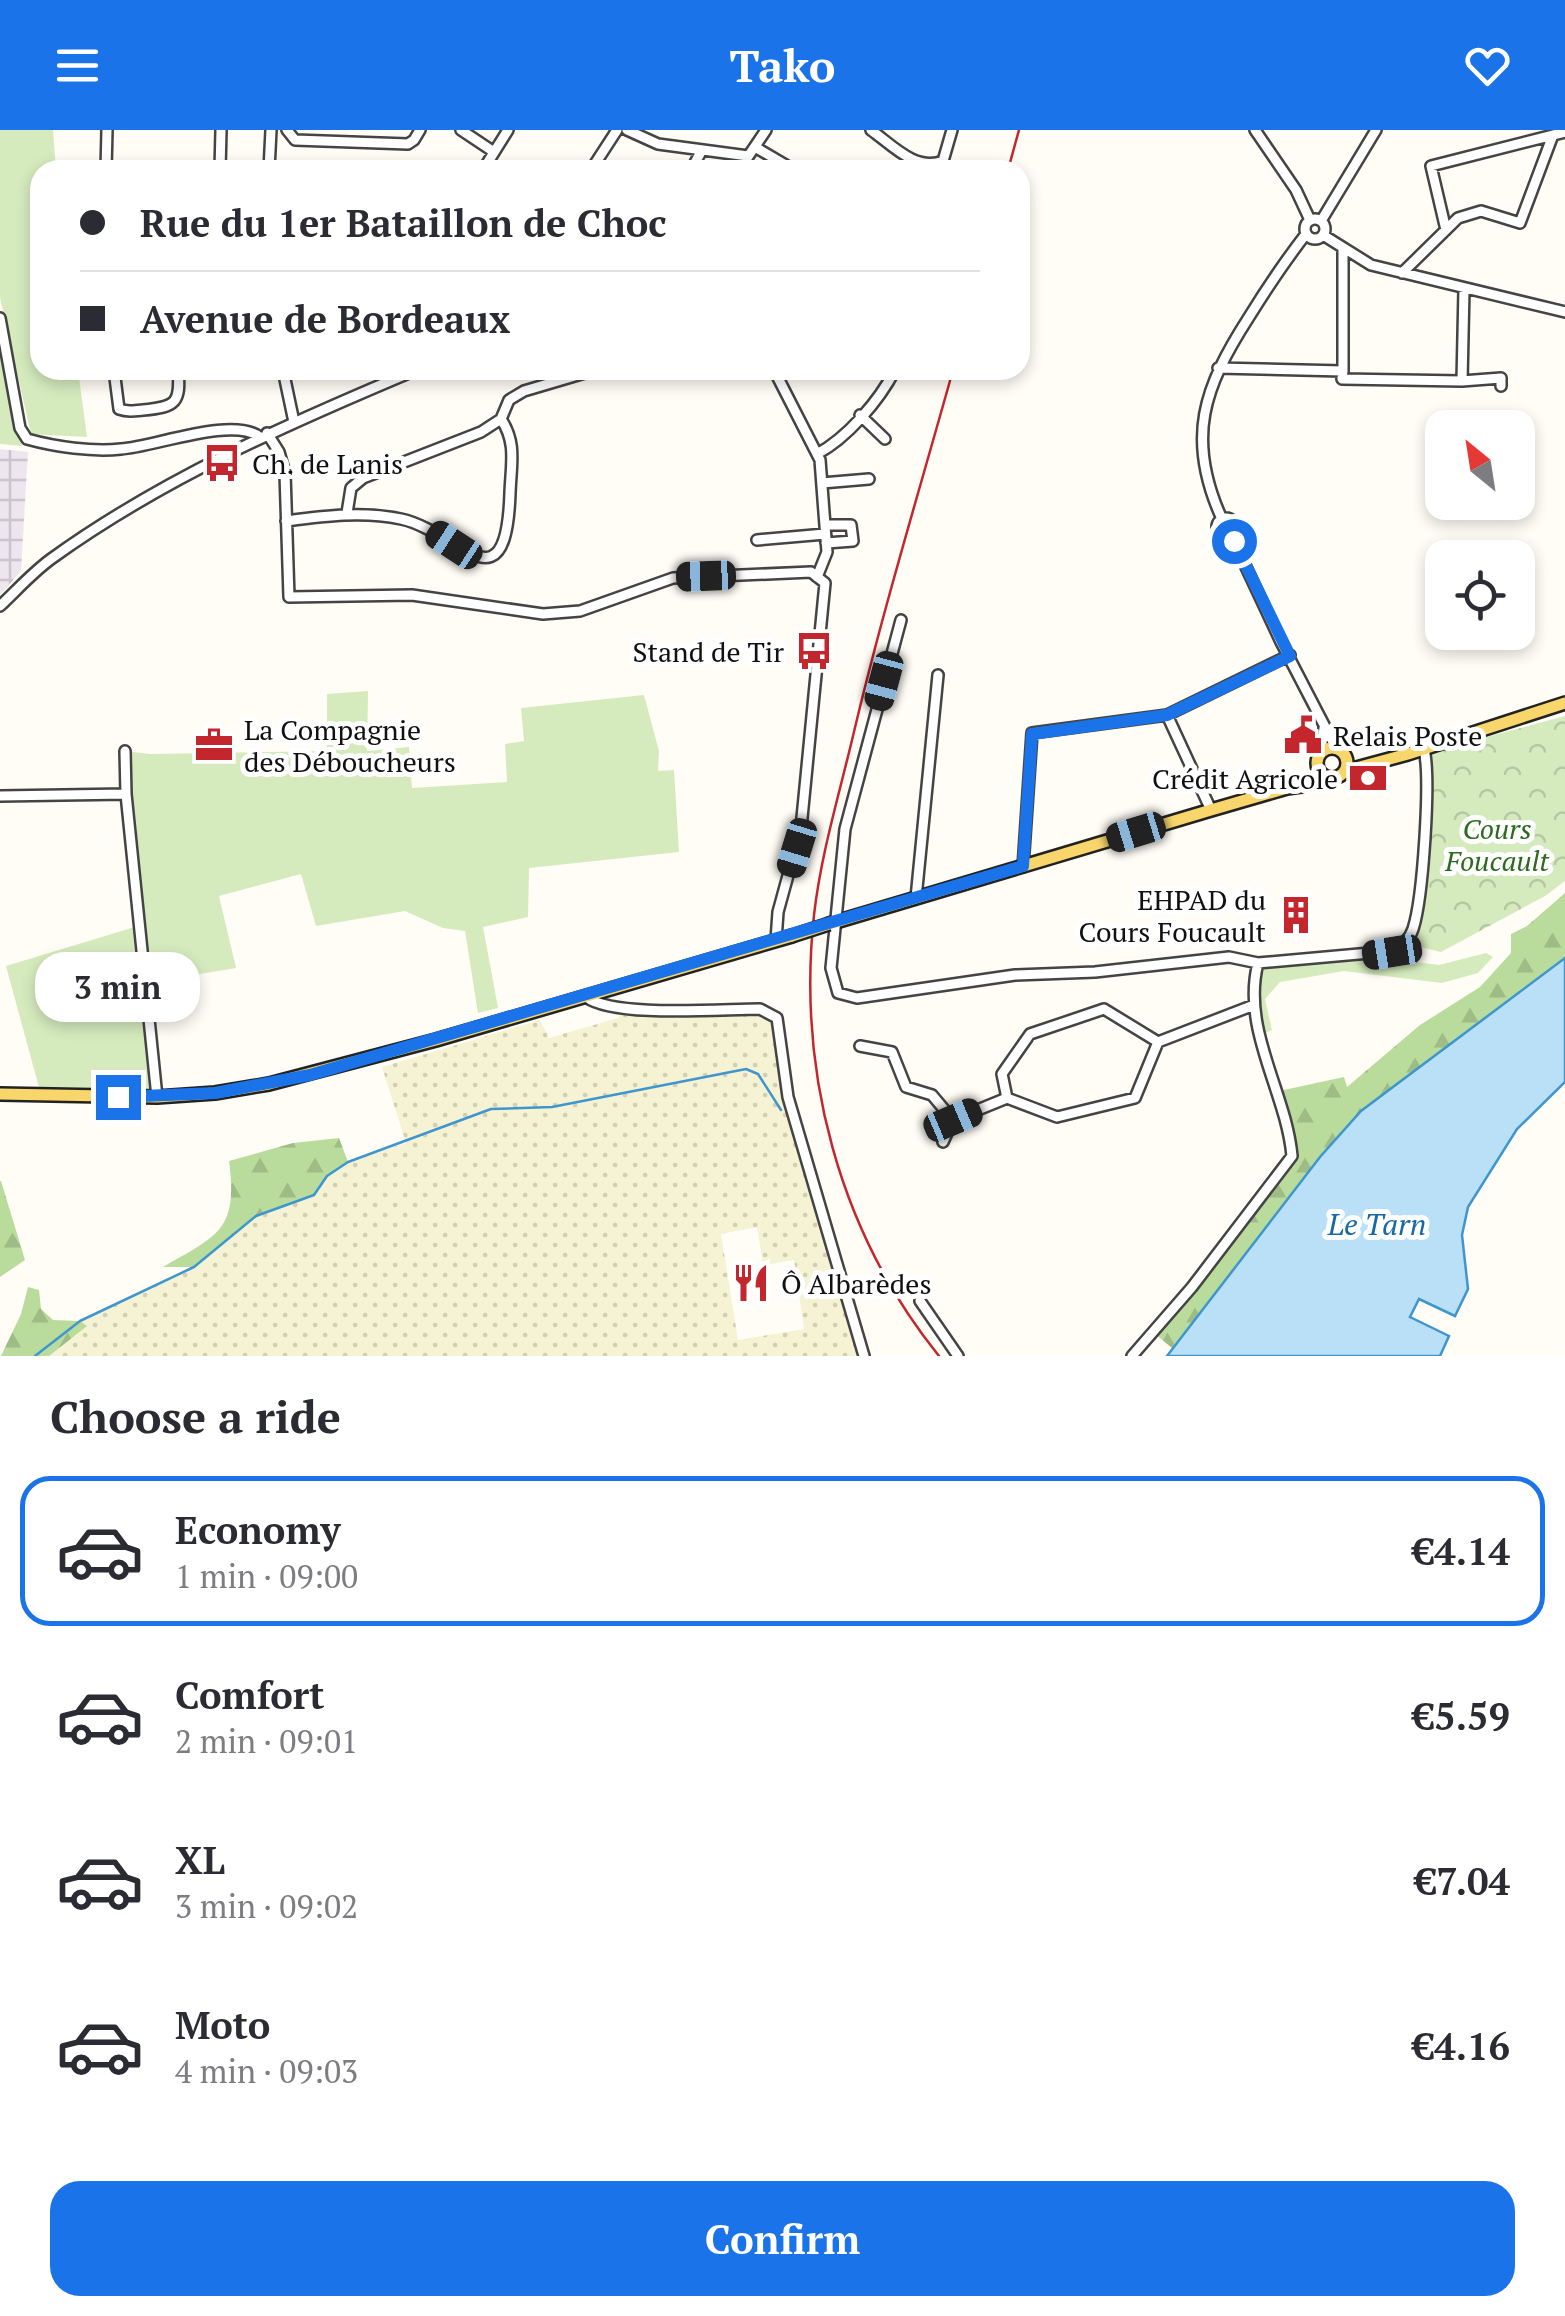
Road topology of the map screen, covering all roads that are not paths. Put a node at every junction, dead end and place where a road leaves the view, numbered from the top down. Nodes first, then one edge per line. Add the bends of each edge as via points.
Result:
1 (107, 130) edge
2 (221, 130) edge
3 (271, 130) edge
4 (288, 130) edge
5 (420, 130) edge
6 (461, 130) edge
7 (508, 130) edge
8 (617, 130) edge
9 (627, 130) edge
10 (766, 130) edge
11 (870, 130) edge
12 (952, 130) edge
13 (1255, 130) edge
14 (1376, 130) edge
15 (1565, 132) edge
16 (1553, 135) junction
17 (702, 150) junction
18 (494, 152) junction
19 (751, 152) junction
20 (106, 160) edge
21 (220, 160) edge
22 (270, 160) edge
23 (489, 160) edge
24 (598, 160) edge
25 (696, 160) edge
26 (745, 160) edge
27 (770, 160) edge
28 (913, 160) edge
29 (942, 160) edge
30 (1316, 220) junction
31 (1446, 230) junction
32 (1306, 234) junction
33 (1322, 235) junction
34 (1343, 250) junction
35 (1402, 273) junction
36 (1464, 289) junction
37 (1565, 312) edge
38 (0, 318) edge
39 (1218, 368) junction
40 (1343, 370) junction
41 (115, 380) edge
42 (179, 380) edge
43 (285, 380) edge
44 (393, 380) edge
45 (561, 380) edge
46 (779, 380) edge
47 (889, 380) edge
48 (1462, 381) junction
49 (1501, 386) dead end
50 (860, 415) junction
51 (501, 419) junction
52 (294, 422) junction
53 (263, 435) junction
54 (886, 439) dead end
55 (817, 454) junction
56 (868, 479) dead end
57 (822, 483) junction
58 (347, 513) junction
59 (286, 521) junction
60 (825, 534) junction
61 (757, 540) dead end
62 (817, 577) junction
63 (0, 606) edge
64 (901, 620) dead end
65 (1290, 656) junction
66 (938, 675) dead end
67 (1565, 703) edge
68 (1167, 715) junction
69 (1324, 725) junction
70 (1424, 748) junction
71 (125, 751) dead end
72 (1322, 751) junction
73 (1341, 752) junction
74 (1316, 766) junction
75 (1344, 771) junction
76 (1326, 777) junction
77 (1303, 785) junction
78 (126, 794) junction
79 (0, 796) edge
80 (1211, 810) junction
81 (1023, 866) junction
82 (916, 898) junction
83 (833, 923) junction
84 (776, 940) junction
85 (1258, 963) junction
86 (586, 996) junction
87 (1254, 1004) junction
88 (1158, 1042) junction
89 (860, 1046) dead end
90 (0, 1094) edge
91 (157, 1097) junction
92 (1007, 1098) junction
93 (953, 1120) junction
94 (942, 1142) dead end
95 (920, 1302) dead end
96 (864, 1356) edge
97 (958, 1356) edge
98 (1132, 1356) edge

1 - 20 street
2 - 21 street
3 - 22 street
4 - 5 street via 295,140 408,144
6 - 18 street
7 - 18 street
8 - 24 street
9 - 17 street via 658,144
10 - 19 street
11 - 28 street
12 - 29 street
13 - 30 street
14 - 30 street
15 - 16 street
16 - 31 street via 1520,224 1481,211
16 - 31 street via 1431,166
17 - 19 street
17 - 25 street
18 - 23 street
19 - 26 street
19 - 27 street
30 - 32 street
30 - 33 street
31 - 35 street
32 - 33 street
32 - 39 street
33 - 34 street
34 - 35 street
34 - 40 street
35 - 36 street
36 - 37 street
36 - 48 street
38 - 53 street via 27,439 108,450 209,432
39 - 40 street
39 - 65 street via 1207,397 1209,488 1222,518 1234,523 1232,535
40 - 48 street via 1342,379
41 - 42 street via 119,409 126,412 167,408
43 - 52 street
44 - 52 street
45 - 51 street via 509,400
46 - 55 street
47 - 50 street
48 - 49 street via 1500,378
50 - 54 street
50 - 55 street
51 - 58 street via 363,478 351,488
51 - 58 street via 512,436 509,529 501,550 472,556 404,519
52 - 53 street
53 - 59 street via 282,459
53 - 63 street via 88,535 34,572
55 - 57 street
56 - 57 street
57 - 60 street
58 - 59 street
59 - 62 street via 289,597 412,595 543,614 580,611 672,578 812,572
60 - 61 street
60 - 62 street
62 - 84 street via 825,583 804,804
64 - 83 street via 846,829
65 - 68 street
65 - 69 street
66 - 82 street
67 - 70 main road
68 - 80 street
68 - 81 street via 1032,734
69 - 72 street
69 - 73 street
70 - 73 main road via 1369,759
70 - 75 main road
70 - 85 street via 1420,890 1405,943 1392,952
71 - 78 street
72 - 73 main road
72 - 74 main road
73 - 75 main road
74 - 76 main road
74 - 77 main road
75 - 76 main road
76 - 77 main road
77 - 80 main road
78 - 79 street
78 - 91 street
80 - 81 main road
81 - 82 main road
82 - 83 main road
83 - 84 main road, bridge
83 - 85 street via 832,979 838,994 858,998 1015,975 1229,957
84 - 86 main road
85 - 87 street
86 - 91 main road via 310,1075
86 - 96 street via 624,1009 760,1009 777,1018 788,1097
87 - 88 street
87 - 98 street via 1292,1156
88 - 92 street via 1135,1098 1056,1118
88 - 92 street via 1104,1009 1030,1034 1002,1074
89 - 93 street via 892,1052 906,1087 932,1095
90 - 91 main road
92 - 93 street
93 - 94 street
95 - 97 street

